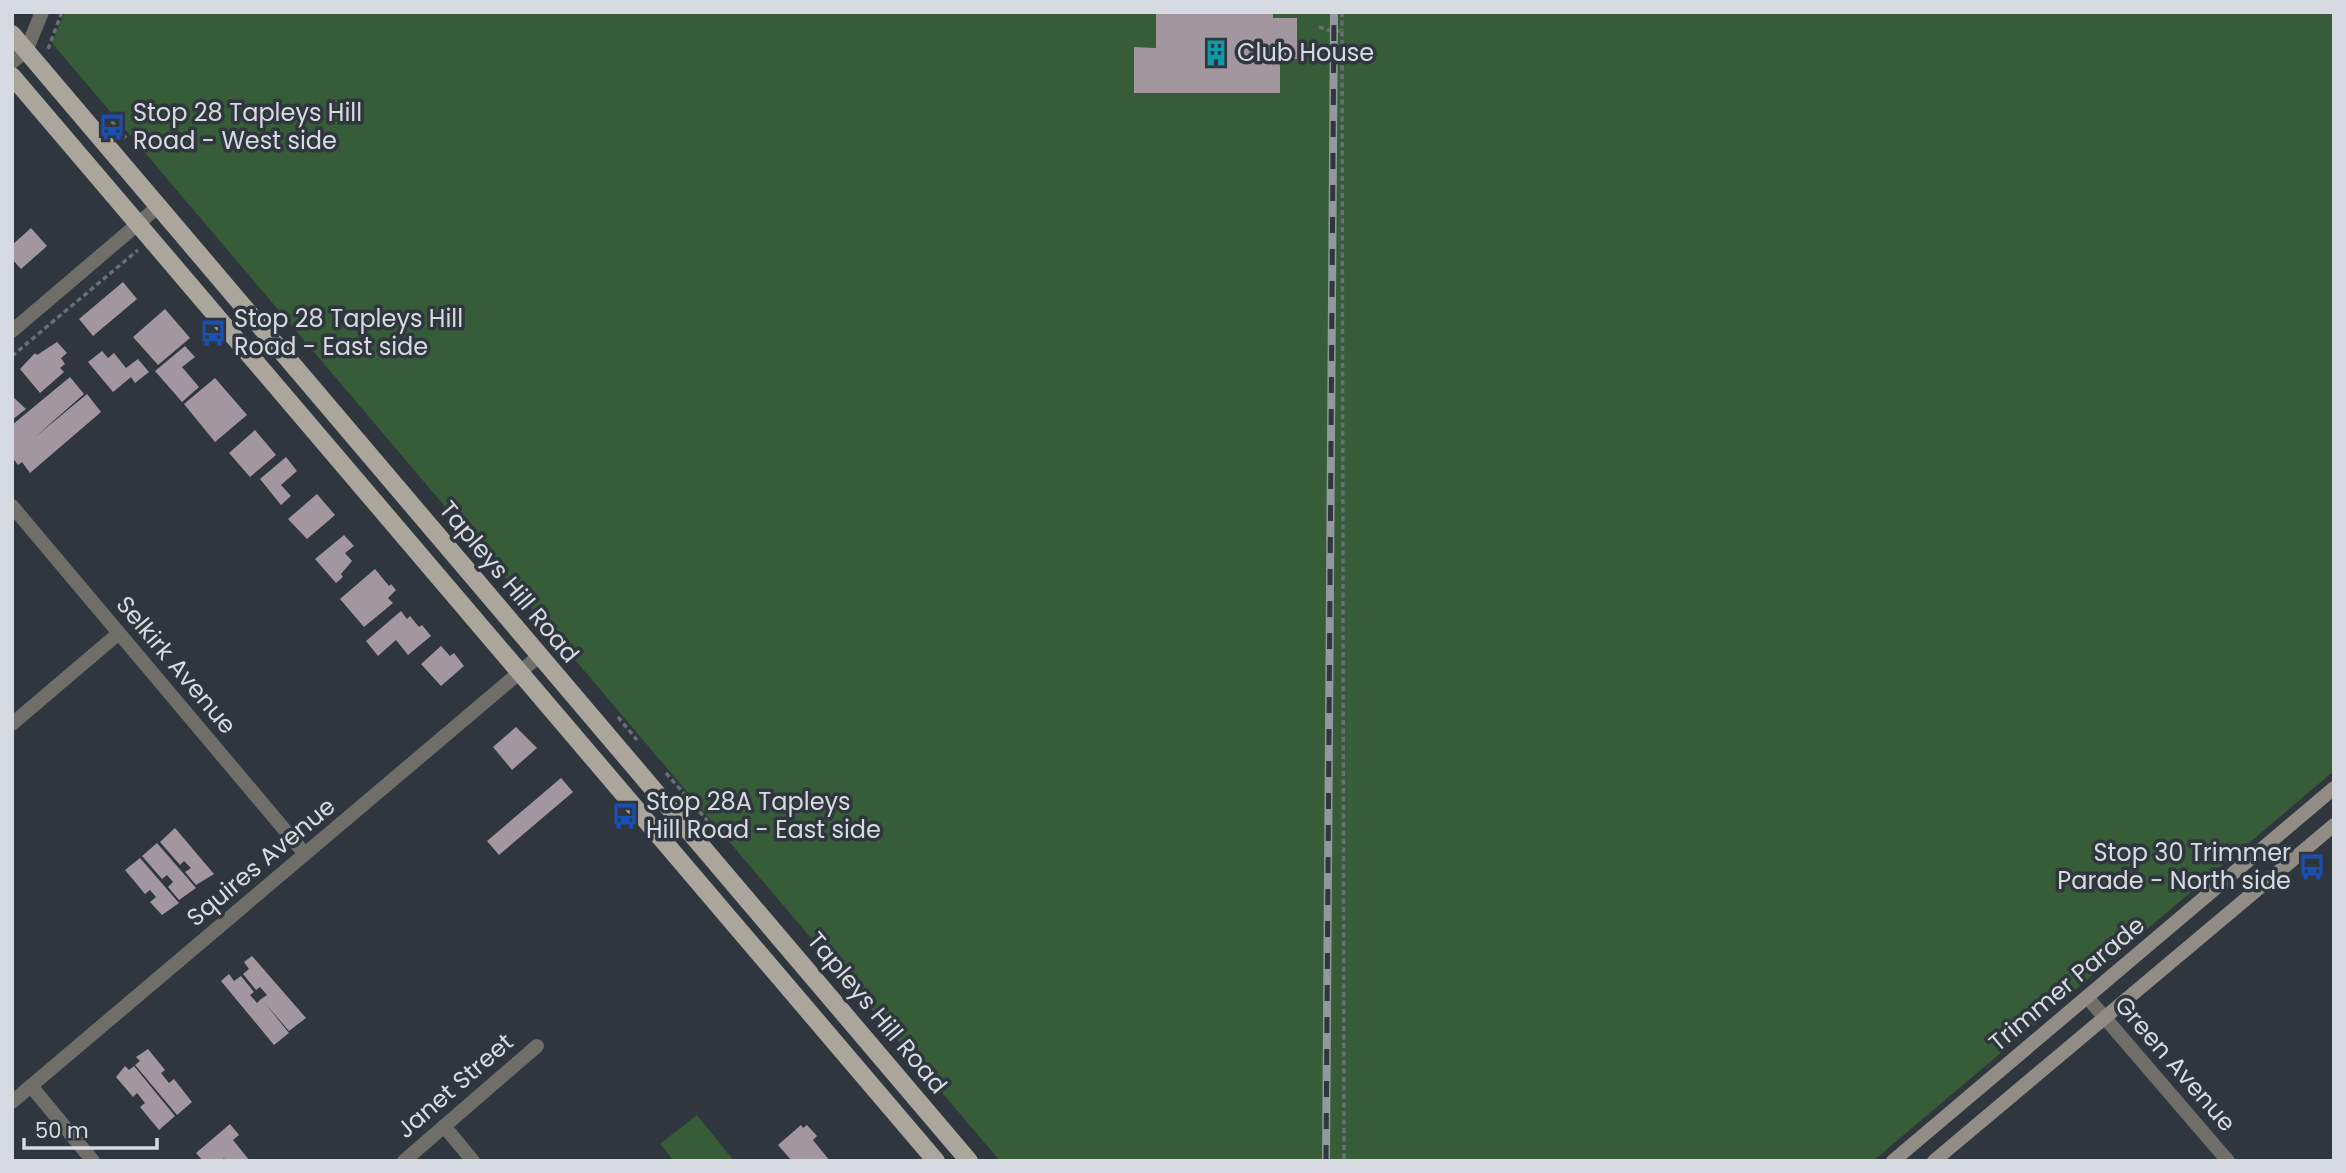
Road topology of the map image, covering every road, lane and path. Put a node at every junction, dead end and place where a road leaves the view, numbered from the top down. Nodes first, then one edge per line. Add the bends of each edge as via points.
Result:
1 (42, 12) edge
2 (62, 12) edge
3 (1342, 12) edge
4 (1319, 27) dead end
5 (1342, 30) junction
6 (12, 34) edge
7 (48, 49) dead end
8 (19, 56) edge
9 (12, 76) edge
10 (160, 205) junction
11 (138, 223) junction
12 (138, 250) dead end
13 (12, 331) edge
14 (12, 356) edge
15 (12, 506) edge
16 (120, 633) junction
17 (539, 656) junction
18 (520, 673) junction
19 (12, 724) edge
20 (666, 773) dead end
21 (2334, 788) edge
22 (2334, 825) edge
23 (719, 839) dead end
24 (305, 854) junction
25 (2087, 997) junction
26 (2105, 1017) junction
27 (537, 1046) dead end
28 (31, 1086) junction
29 (12, 1102) edge
30 (444, 1126) junction
31 (93, 1161) edge
32 (404, 1161) edge
33 (473, 1161) edge
34 (936, 1161) edge
35 (969, 1161) edge
36 (1344, 1161) edge
37 (1893, 1161) edge
38 (1934, 1161) edge
39 (2228, 1161) edge

1 - 8 street
2 - 7 path
3 - 5 path
4 - 5 path
5 - 36 path
6 - 8 main road, Tapleys Hill Road
8 - 10 main road, Tapleys Hill Road
9 - 11 main road, Tapleys Hill Road
10 - 11 street
10 - 17 main road, Tapleys Hill Road
11 - 13 street
11 - 18 main road, Tapleys Hill Road
12 - 14 path
15 - 16 street, Selkirk Avenue
16 - 19 street
16 - 24 street, Selkirk Avenue
17 - 18 street, Squires Avenue
17 - 35 main road, Tapleys Hill Road
18 - 24 street, Squires Avenue
18 - 34 main road, Tapleys Hill Road
20 - 23 path
21 - 25 main road, Trimmer Parade
22 - 26 main road, Trimmer Parade
24 - 28 street, Squires Avenue
25 - 26 street, Green Avenue
25 - 37 main road, Trimmer Parade
26 - 38 main road, Trimmer Parade
26 - 39 street, Green Avenue
27 - 30 street, Janet Street
28 - 29 street, Squires Avenue
28 - 31 street
30 - 32 street, Janet Street
30 - 33 street

